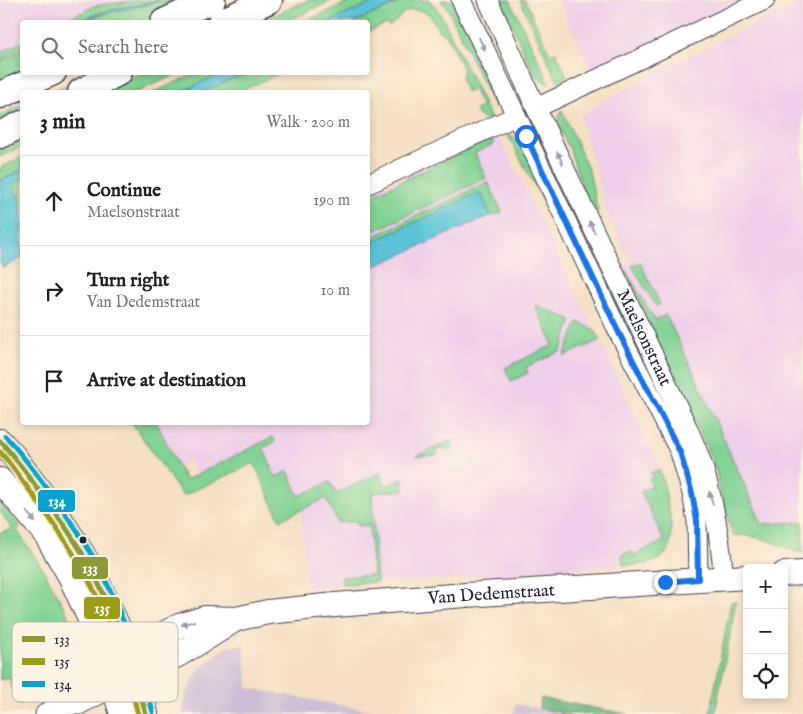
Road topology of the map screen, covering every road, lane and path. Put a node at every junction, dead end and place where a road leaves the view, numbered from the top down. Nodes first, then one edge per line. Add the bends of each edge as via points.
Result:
1 (212, 0) edge
2 (269, 0) edge
3 (461, 0) edge
4 (488, 0) edge
5 (765, 0) edge
6 (168, 20) edge
7 (225, 20) edge
8 (46, 75) edge
9 (113, 75) edge
10 (85, 90) edge
11 (0, 95) edge
12 (536, 108) junction
13 (516, 116) junction
14 (20, 125) edge
15 (0, 135) edge
16 (370, 183) edge
17 (0, 441) edge
18 (0, 480) edge
19 (803, 573) edge
20 (788, 574) edge
21 (736, 577) edge
22 (698, 579) junction
23 (236, 619) junction
24 (91, 622) edge
25 (116, 622) edge
26 (178, 627) edge
27 (178, 653) edge
28 (85, 702) edge
29 (118, 702) edge
30 (52, 710) edge
31 (122, 714) edge

1 - 6 main road
2 - 7 main road
3 -> 13 street, Maelsonstraat
4 - 12 street, Maelsonstraat
5 - 12 street
8 - 11 main road
9 - 10 main road
21 -> 12 street, Maelsonstraat via 721,546 701,460
13 - 16 street
13 - 22 street, Maelsonstraat via 621,337 680,452 697,521
14 - 15 main road
17 - 25 street via 61,520 95,576
18 -> 24 street via 46,535
19 - 20 street
21 - 22 street, Van Dedemstraat
22 - 23 street, Van Dedemstraat via 335,606 268,612
23 -> 26 street, Van Dedemstraat via 205,618
23 - 27 street, Van Dedemstraat
28 - 30 street
29 - 31 street

